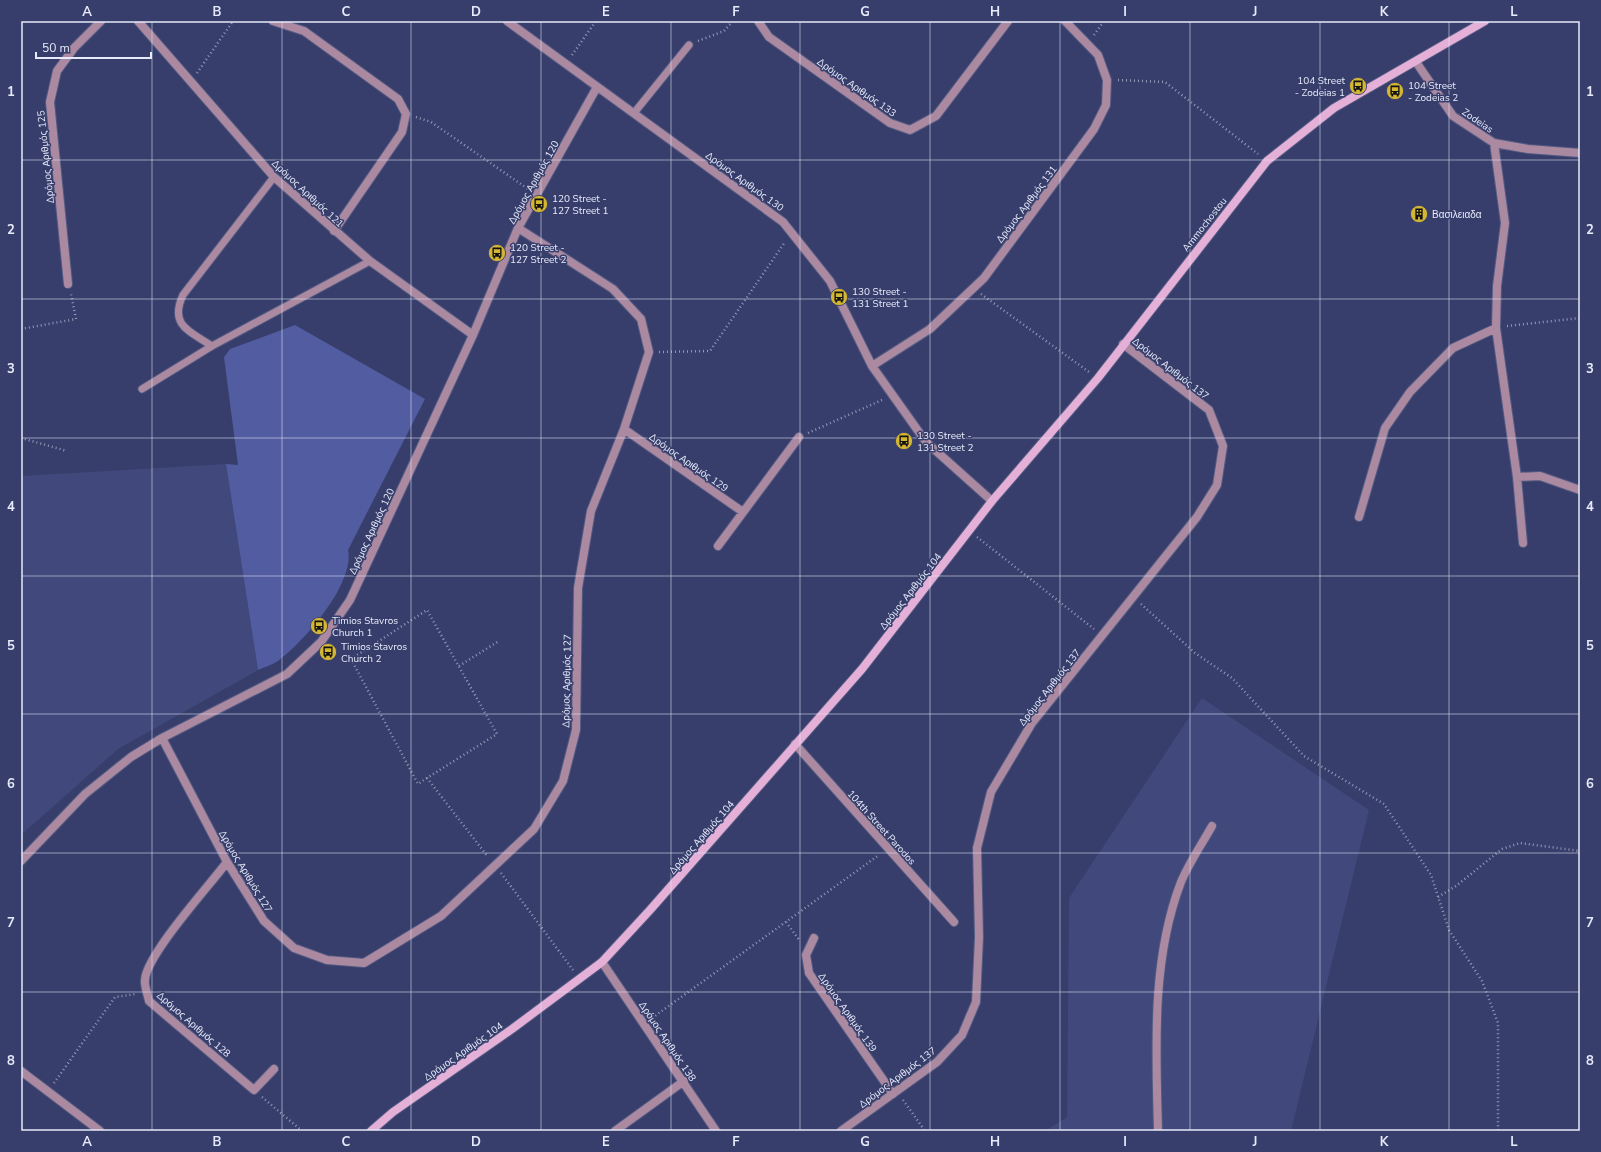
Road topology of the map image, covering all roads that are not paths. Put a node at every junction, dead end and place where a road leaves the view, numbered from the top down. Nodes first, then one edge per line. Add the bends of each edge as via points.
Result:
1 (101, 21) edge
2 (138, 21) edge
3 (273, 21) edge
4 (507, 21) edge
5 (758, 21) edge
6 (1008, 21) edge
7 (1065, 21) edge
8 (1485, 21) edge
9 (689, 45) road end
10 (1416, 62) junction
11 (598, 87) junction
12 (634, 113) junction
13 (1494, 143) junction
14 (1580, 153) edge
15 (274, 177) junction
16 (518, 228) junction
17 (334, 231) junction
18 (370, 261) junction
19 (68, 284) road end
20 (1496, 328) junction
21 (473, 335) junction
22 (1123, 344) junction
23 (212, 346) junction
24 (872, 366) junction
25 (142, 389) dead end
26 (624, 429) junction
27 (799, 437) road end
28 (1517, 477) junction
29 (1580, 490) edge
30 (992, 501) junction
31 (742, 512) junction
32 (1359, 517) dead end
33 (1523, 543) dead end
34 (718, 546) dead end
35 (162, 738) junction
36 (795, 744) junction
37 (1212, 826) dead end
38 (21, 861) edge
39 (227, 862) junction
40 (954, 922) dead end
41 (814, 938) dead end
42 (602, 962) junction
43 (274, 1069) dead end
44 (22, 1075) edge
45 (684, 1081) junction
46 (895, 1092) junction
47 (100, 1131) edge
48 (371, 1131) edge
49 (615, 1131) edge
50 (716, 1131) edge
51 (841, 1131) edge
52 (1158, 1131) edge

1 - 19 street, Δρόμος Αριθμός 125 via 74,48 57,71 50,102
2 - 15 street, Δρόμος Αριθμός 121
3 - 17 street via 304,31 398,99 406,114 402,132
4 - 11 street, Δρόμος Αριθμός 130
5 - 6 street, Δρόμος Αριθμός 133 via 769,37 890,123 910,130 936,116
7 - 24 street, Δρόμος Αριθμός 131 via 1098,55 1107,80 1106,105 1094,129 984,278 930,329
8 - 10 street, Ammochostou
9 - 12 lane
10 - 13 street, Zodeias via 1453,116
10 - 22 street, Ammochostou via 1334,108 1267,161
11 - 12 street, Δρόμος Αριθμός 130
11 - 16 street, Δρόμος Αριθμός 120
12 - 24 street, Δρόμος Αριθμός 130 via 783,222 830,281
13 - 14 street, Zodeias via 1528,149
13 - 20 street via 1505,223 1497,286
15 - 17 street, Δρόμος Αριθμός 121
15 - 23 lane via 183,295 178,306 181,326
16 - 21 street, Δρόμος Αριθμός 120
16 - 26 street, Δρόμος Αριθμός 127 via 613,289 641,319 649,352
17 - 18 street, Δρόμος Αριθμός 121
18 - 21 street, Δρόμος Αριθμός 121
18 - 23 lane
20 - 28 street
20 - 32 street via 1453,348 1410,392 1385,428
21 - 35 street, Δρόμος Αριθμός 120 via 350,600 321,642 287,674
22 - 30 street, Ammochostou via 1098,378
22 - 46 street, Δρόμος Αριθμός 137 via 1209,410 1223,446 1217,485 1197,517 1032,723 991,792 977,848 979,937 976,1002 962,1035 937,1062
23 - 25 lane
24 - 30 street, Δρόμος Αριθμός 130 via 926,442
26 - 31 street, Δρόμος Αριθμός 129
26 - 39 street, Δρόμος Αριθμός 127 via 591,511 578,588 576,730 563,781 534,829 441,916 364,963 327,960 294,948 264,921
27 - 31 street
28 - 29 street via 1540,476
28 - 33 street
30 - 36 street, Δρόμος Αριθμός 104 via 862,669
31 - 34 street
35 - 38 street, Δρόμος Αριθμός 120 via 131,757 85,794
35 - 39 street, Δρόμος Αριθμός 127
36 - 40 street, 104th Street Parodos
36 - 42 street, Δρόμος Αριθμός 104
37 - 52 street via 1182,881 1165,938 1155,1037
39 - 43 street, Δρόμος Αριθμός 128 via 154,954 145,980 147,993 149,1001 254,1090
41 - 46 street, Δρόμος Αριθμός 139 via 806,955 809,973
42 - 45 street, Δρόμος Αριθμός 138
42 - 48 street, Δρόμος Αριθμός 104 via 393,1112
44 - 47 street via 48,1091
45 - 49 street
45 - 50 street, Δρόμος Αριθμός 138
46 - 51 street, Δρόμος Αριθμός 137

